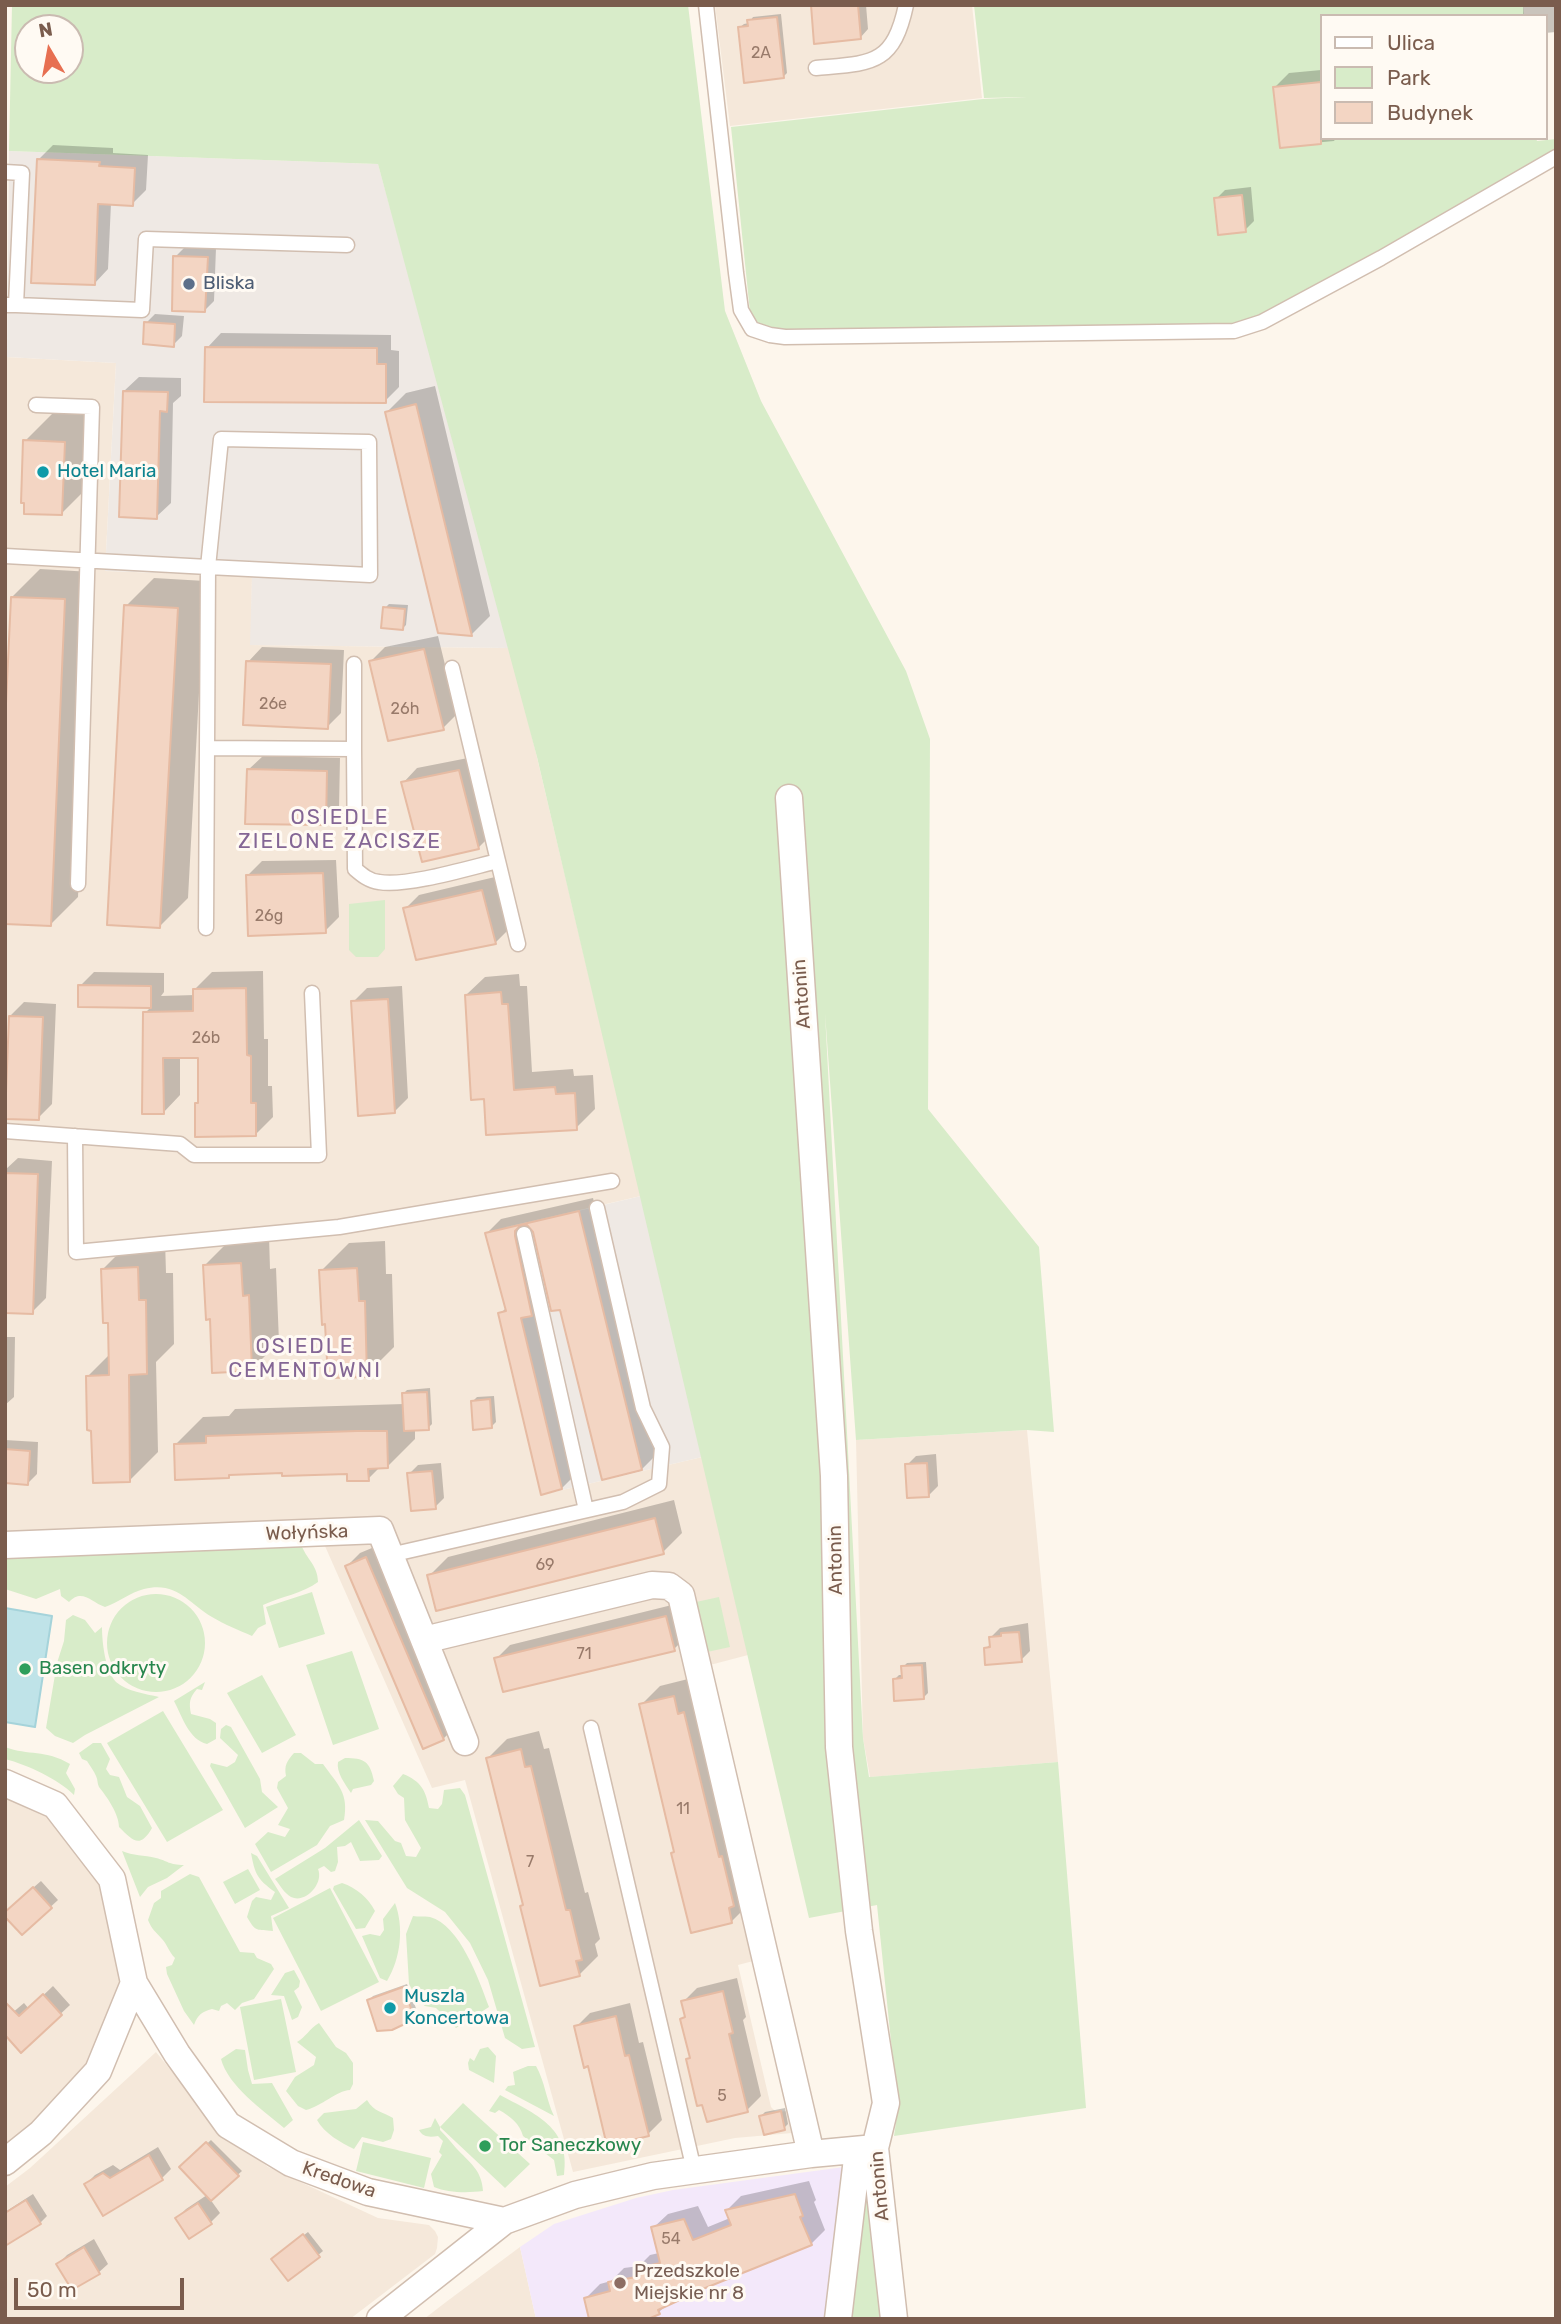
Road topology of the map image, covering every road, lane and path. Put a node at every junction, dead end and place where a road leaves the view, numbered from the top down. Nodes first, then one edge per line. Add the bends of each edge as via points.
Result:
1 (706, 5) edge
2 (906, 5) edge
3 (816, 68) dead end
4 (1556, 157) edge
5 (5, 172) edge
6 (347, 245) dead end
7 (11, 305) edge
8 (37, 405) dead end
9 (5, 556) edge
10 (87, 560) junction
11 (208, 567) junction
12 (354, 664) dead end
13 (452, 668) dead end
14 (207, 747) junction
15 (354, 749) junction
16 (789, 798) dead end
17 (499, 861) junction
18 (78, 884) dead end
19 (206, 928) dead end
20 (518, 944) dead end
21 (312, 993) dead end
22 (5, 1132) edge
23 (75, 1136) junction
24 (612, 1181) dead end
25 (597, 1208) dead end
26 (524, 1234) dead end
27 (586, 1510) junction
28 (5, 1545) edge
29 (390, 1555) junction
30 (424, 1640) junction
31 (591, 1728) dead end
32 (465, 1742) dead end
33 (5, 1783) edge
34 (134, 1983) junction
35 (866, 2149) junction
36 (811, 2154) junction
37 (5, 2162) edge
38 (694, 2170) junction
39 (504, 2221) junction
40 (380, 2319) edge
41 (838, 2319) edge
42 (894, 2319) edge

1 - 4 lane via 741,310 752,329 770,335 1234,331 1262,322 1381,258
2 - 3 lane via 899,32 886,54 865,63
5 - 7 lane via 22,173
6 - 7 lane via 146,239 142,310
8 - 10 lane via 92,407
9 - 10 lane
10 - 11 lane
10 - 18 lane
11 - 11 lane via 370,575 369,442 221,439
11 - 14 lane
12 - 15 lane
13 - 17 lane
14 - 15 lane
14 - 19 lane
15 - 17 lane via 355,869 365,877 397,884
16 - 35 street, Antonin via 834,1476 839,1747 859,1931 886,2103
17 - 20 lane
21 - 23 lane via 319,1155 194,1156 180,1144
22 - 23 lane
23 - 24 lane via 76,1252 339,1227
25 - 27 lane via 643,1408 662,1447 659,1484 623,1502
26 - 27 lane
27 - 29 lane
28 - 29 street, Wołyńska via 380,1530
29 - 30 street, Wołyńska
30 - 32 street, Wołyńska
30 - 36 street via 652,1585 669,1586 681,1595
31 - 38 lane
33 - 34 street, Kredowa via 55,1805 112,1879
34 - 37 street via 98,2071 41,2133
34 - 39 street, Kredowa via 177,2054 228,2124 291,2163 368,2192
35 - 36 street
35 - 41 street
35 - 42 street, Antonin
36 - 38 street
38 - 39 street via 575,2195
39 - 40 street

